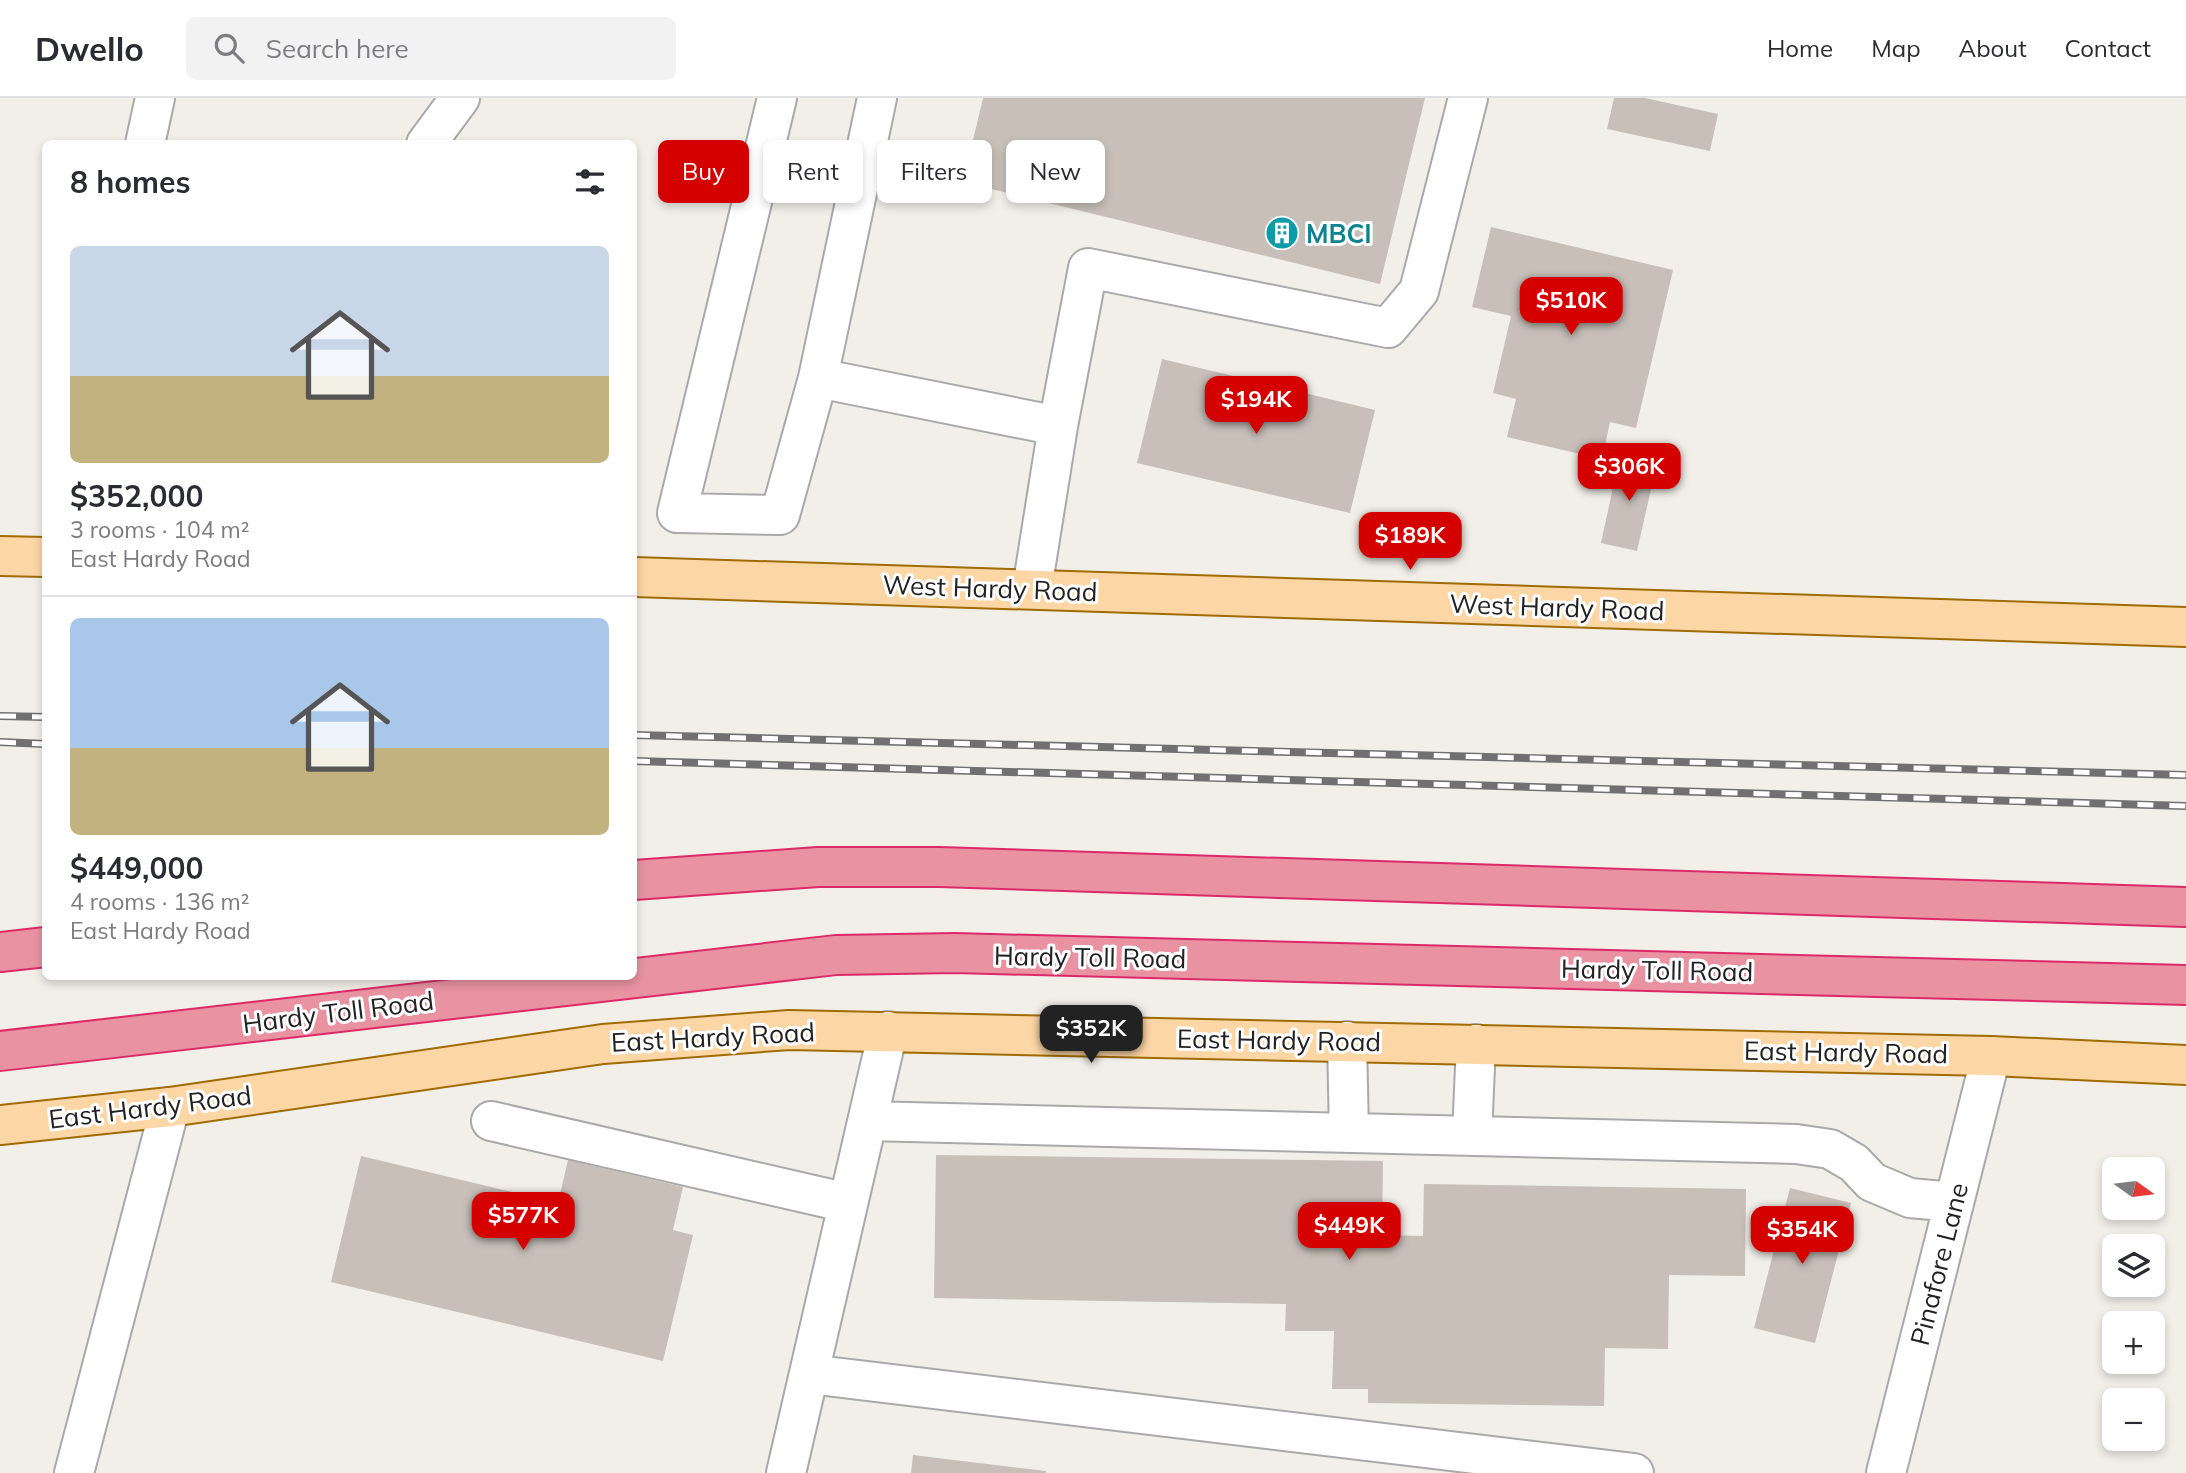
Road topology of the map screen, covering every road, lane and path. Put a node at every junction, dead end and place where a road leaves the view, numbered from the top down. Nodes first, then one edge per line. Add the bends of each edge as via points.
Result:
1 (155, 98) edge
2 (460, 98) edge
3 (777, 98) edge
4 (877, 98) edge
5 (1468, 98) edge
6 (146, 140) edge
7 (429, 140) edge
8 (818, 379) junction
9 (1058, 426) junction
10 (0, 556) edge
11 (42, 557) edge
12 (637, 578) edge
13 (1032, 589) junction
14 (2186, 627) edge
15 (637, 880) edge
16 (2186, 907) edge
17 (42, 947) edge
18 (0, 952) edge
19 (637, 978) edge
20 (618, 980) edge
21 (2186, 985) edge
22 (888, 1031) junction
23 (1348, 1041) junction
24 (1476, 1044) junction
25 (0, 1051) edge
26 (1991, 1056) junction
27 (2186, 1065) edge
28 (170, 1107) junction
29 (491, 1121) dead end
30 (868, 1121) junction
31 (0, 1125) edge
32 (1349, 1133) junction
33 (1472, 1136) junction
34 (1954, 1202) junction
35 (848, 1203) junction
36 (809, 1374) junction
37 (74, 1473) edge
38 (786, 1473) edge
39 (1634, 1473) edge
40 (1886, 1473) edge

1 - 6 street
2 - 7 street
3 - 8 street via 677,513 780,515
4 - 8 street
5 - 9 street via 1419,291 1388,327 1088,268
8 - 9 street
9 - 13 street
10 - 11 main road
12 - 13 main road, West Hardy Road
13 - 14 main road, West Hardy Road
15 - 16 highway via 818,867 939,867
17 - 18 highway
19 - 21 highway, Hardy Toll Road via 835,955 969,954
20 - 25 highway, Hardy Toll Road
22 - 23 main road, East Hardy Road
22 - 28 main road, East Hardy Road via 789,1030 603,1044
22 - 30 street
23 - 24 main road, East Hardy Road
23 - 32 street
24 - 26 main road, East Hardy Road
24 - 33 street
26 - 27 main road, East Hardy Road
26 - 34 street, Pinafore Lane
28 - 31 main road, East Hardy Road
28 - 37 street
29 - 35 street
30 - 32 street
30 - 35 street
32 - 33 street
33 - 34 street via 1796,1143 1830,1149 1872,1181 1910,1198
34 - 40 street, Pinafore Lane
35 - 36 street
36 - 38 street
36 - 39 street

